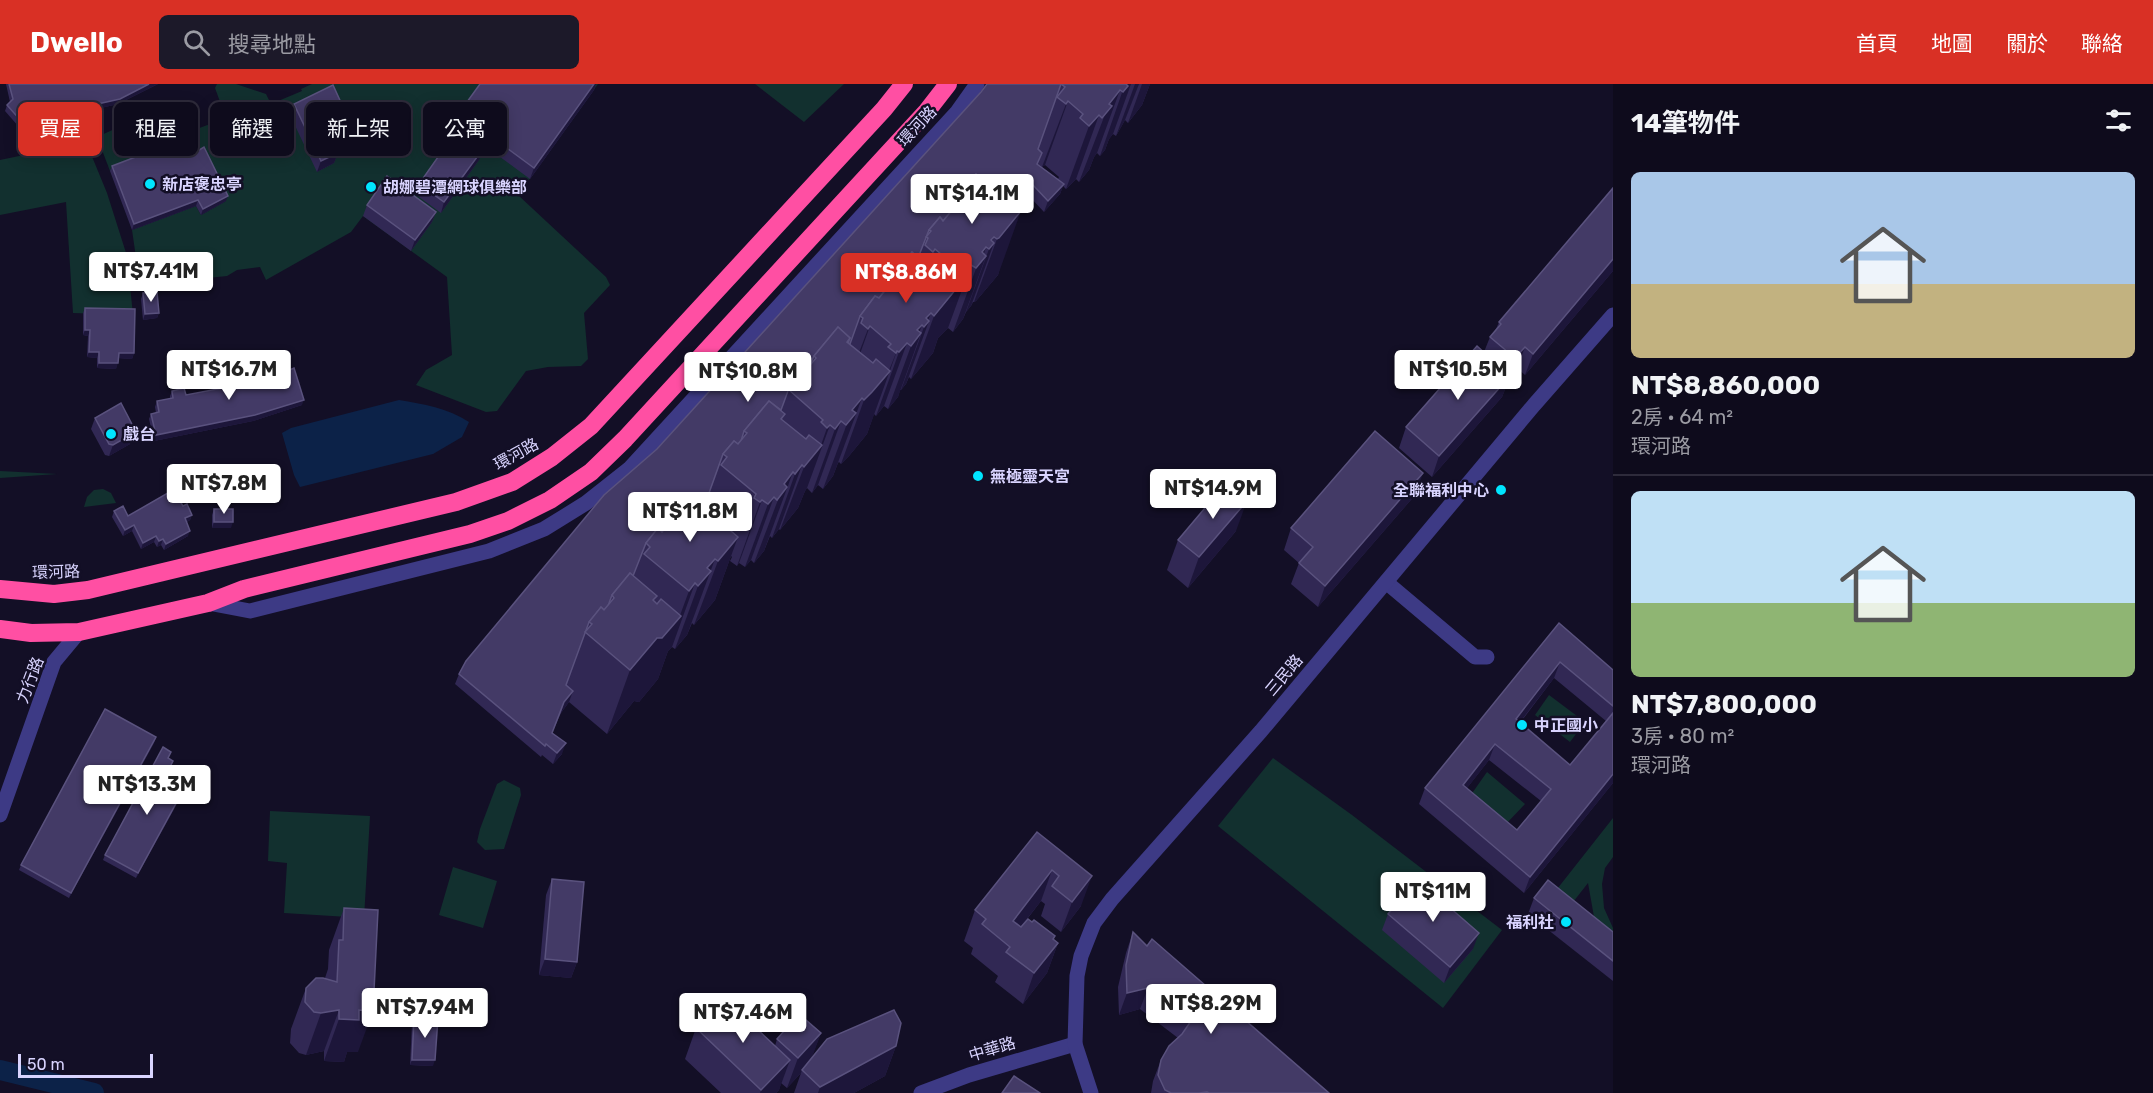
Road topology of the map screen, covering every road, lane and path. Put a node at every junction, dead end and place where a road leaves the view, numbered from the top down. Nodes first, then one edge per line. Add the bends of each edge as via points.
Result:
1 (904, 84) edge
2 (948, 84) edge
3 (977, 84) edge
4 (1613, 315) edge
5 (1386, 582) junction
6 (0, 589) edge
7 (208, 603) junction
8 (0, 629) edge
9 (79, 632) junction
10 (1487, 657) dead end
11 (0, 815) edge
12 (1075, 1044) junction
13 (921, 1093) edge
14 (1091, 1093) edge

1 - 6 highway, 環河路 via 591,426 512,482 456,502 88,590 54,594
2 - 7 highway, 環河路 via 591,472 550,500 470,534 244,589
3 - 7 street, 環河路 via 957,112 629,469 586,503 544,529 489,552 249,611
4 - 5 street, 三民路
5 - 10 street via 1475,657
5 - 12 street, 三民路 via 1094,923 1077,976
7 - 9 highway, 環河路
8 - 9 highway, 環河路
9 - 11 street, 力行路 via 54,662
12 - 13 street, 中華路
12 - 14 street, 三民路

